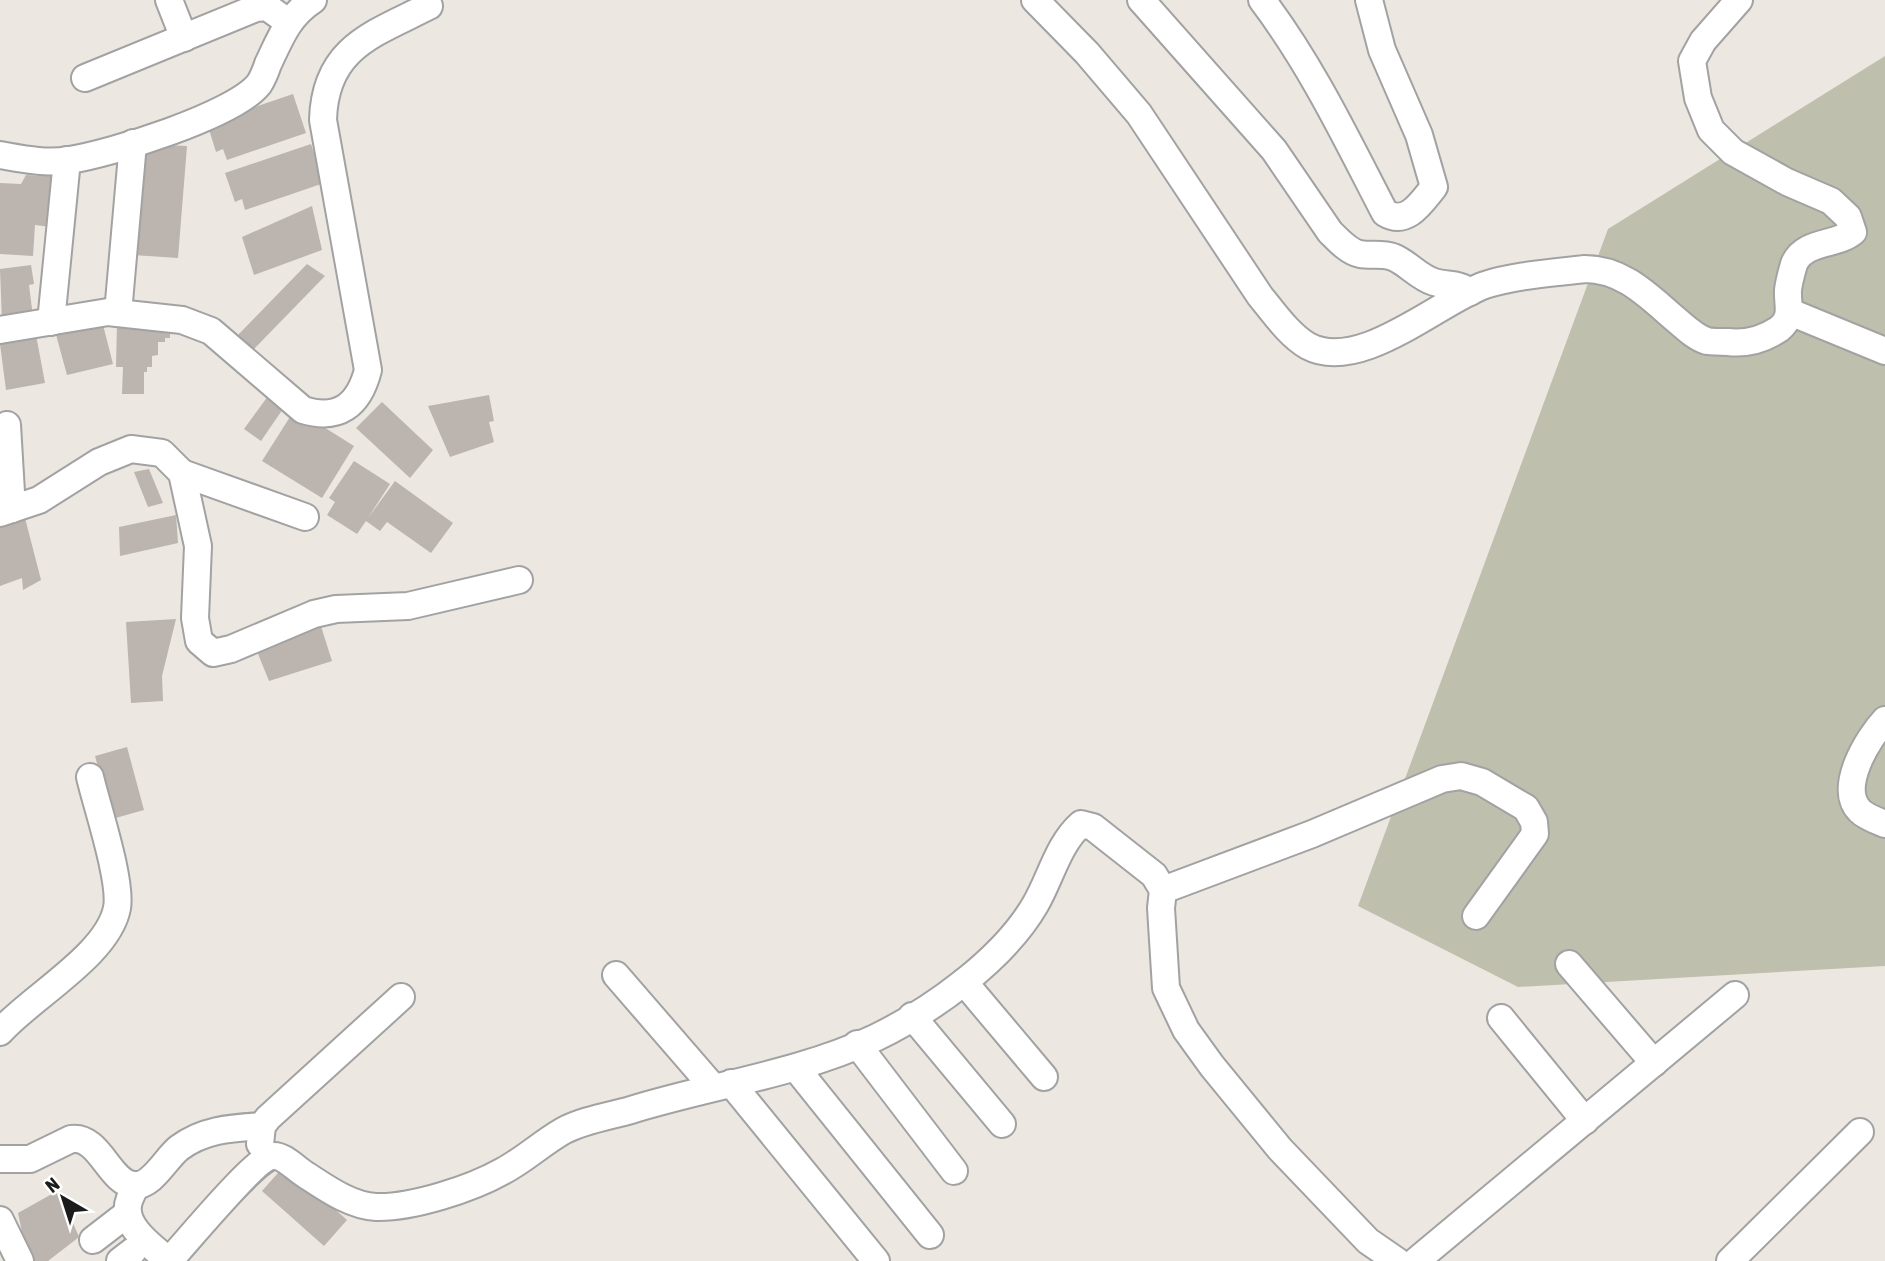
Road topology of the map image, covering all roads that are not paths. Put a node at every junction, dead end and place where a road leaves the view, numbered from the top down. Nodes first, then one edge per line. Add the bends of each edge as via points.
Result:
1 (169, 0) edge
2 (313, 0) edge
3 (1035, 0) edge
4 (1141, 0) edge
5 (1262, 0) edge
6 (1369, 0) edge
7 (1739, 0) edge
8 (429, 6) dead end
9 (288, 22) junction
10 (184, 38) junction
11 (85, 78) dead end
12 (133, 143) junction
13 (0, 155) edge
14 (67, 160) junction
15 (1470, 292) junction
16 (1790, 312) junction
17 (118, 313) junction
18 (51, 322) junction
19 (0, 330) edge
20 (1885, 351) edge
21 (7, 425) dead end
22 (181, 473) junction
23 (6, 511) edge
24 (306, 517) dead end
25 (519, 580) dead end
26 (1885, 720) edge
27 (90, 777) dead end
28 (1885, 824) edge
29 (1163, 890) junction
30 (1476, 916) dead end
31 (1569, 964) dead end
32 (616, 975) dead end
33 (964, 982) junction
34 (1735, 995) dead end
35 (401, 997) dead end
36 (912, 1016) junction
37 (1501, 1018) dead end
38 (0, 1032) edge
39 (857, 1044) junction
40 (1654, 1063) junction
41 (796, 1068) junction
42 (1045, 1077) dead end
43 (722, 1085) junction
44 (1585, 1121) junction
45 (1002, 1125) dead end
46 (262, 1126) junction
47 (1860, 1132) dead end
48 (0, 1159) edge
49 (262, 1161) junction
50 (954, 1171) dead end
51 (136, 1186) junction
52 (128, 1213) junction
53 (0, 1220) edge
54 (930, 1235) dead end
55 (93, 1240) dead end
56 (20, 1261) edge
57 (169, 1261) edge
58 (876, 1261) edge
59 (1398, 1261) edge
60 (1416, 1261) edge
61 (1730, 1261) edge

1 - 10 street
2 - 9 street
3 - 15 street via 1139,114 1260,296 1309,346 1331,352 1361,348 1413,326
4 - 15 street via 1275,150 1341,243 1358,254 1392,257 1423,277
5 - 6 street via 1326,97 1385,213 1404,218 1434,187 1419,135 1382,50
7 - 16 street via 1692,61 1698,98 1711,130 1733,152 1787,183 1831,201 1848,217 1853,232 1844,239 1813,245 1795,261 1788,290
8 - 17 street via 356,43 339,64 323,102 368,370 346,409 318,415 303,410 211,331 182,320
9 - 10 street via 267,7 256,8
9 - 12 street via 260,83 238,102
10 - 11 street
12 - 14 street
12 - 17 street
13 - 14 street via 32,161
14 - 18 street
15 - 16 street via 1509,280 1601,269 1631,283 1690,332 1705,340 1737,343 1777,330
16 - 20 street
17 - 18 street
18 - 19 street
21 - 23 street
22 - 23 street via 162,453 131,449 99,462 39,500
22 - 24 street
22 - 25 street via 198,545 195,618 199,641 213,653 314,614 408,606
26 - 28 street via 1861,753 1852,779 1853,801 1860,811
27 - 38 street via 114,872 117,908 88,955
29 - 30 street via 1442,779 1461,776 1482,782 1526,808 1534,822 1535,834
29 - 33 street via 1154,875 1093,827 1081,824 1069,837 1034,907 999,951
29 - 59 street via 1166,988 1186,1030 1280,1149 1367,1241
31 - 40 street
32 - 43 street
33 - 36 street
33 - 42 street
34 - 40 street
35 - 46 street
36 - 39 street
36 - 45 street
37 - 44 street
39 - 41 street
39 - 50 street
40 - 44 street
41 - 43 street
41 - 54 street
43 - 49 street via 565,1130 503,1171 427,1200 375,1207 350,1200 281,1157
43 - 58 street
44 - 60 street
46 - 49 street
46 - 51 street via 207,1132 179,1148 147,1181
47 - 61 street
48 - 51 street via 30,1159 78,1138 90,1144 125,1182
49 - 57 street
51 - 52 street
52 - 55 street
52 - 57 street via 134,1227
53 - 56 street

